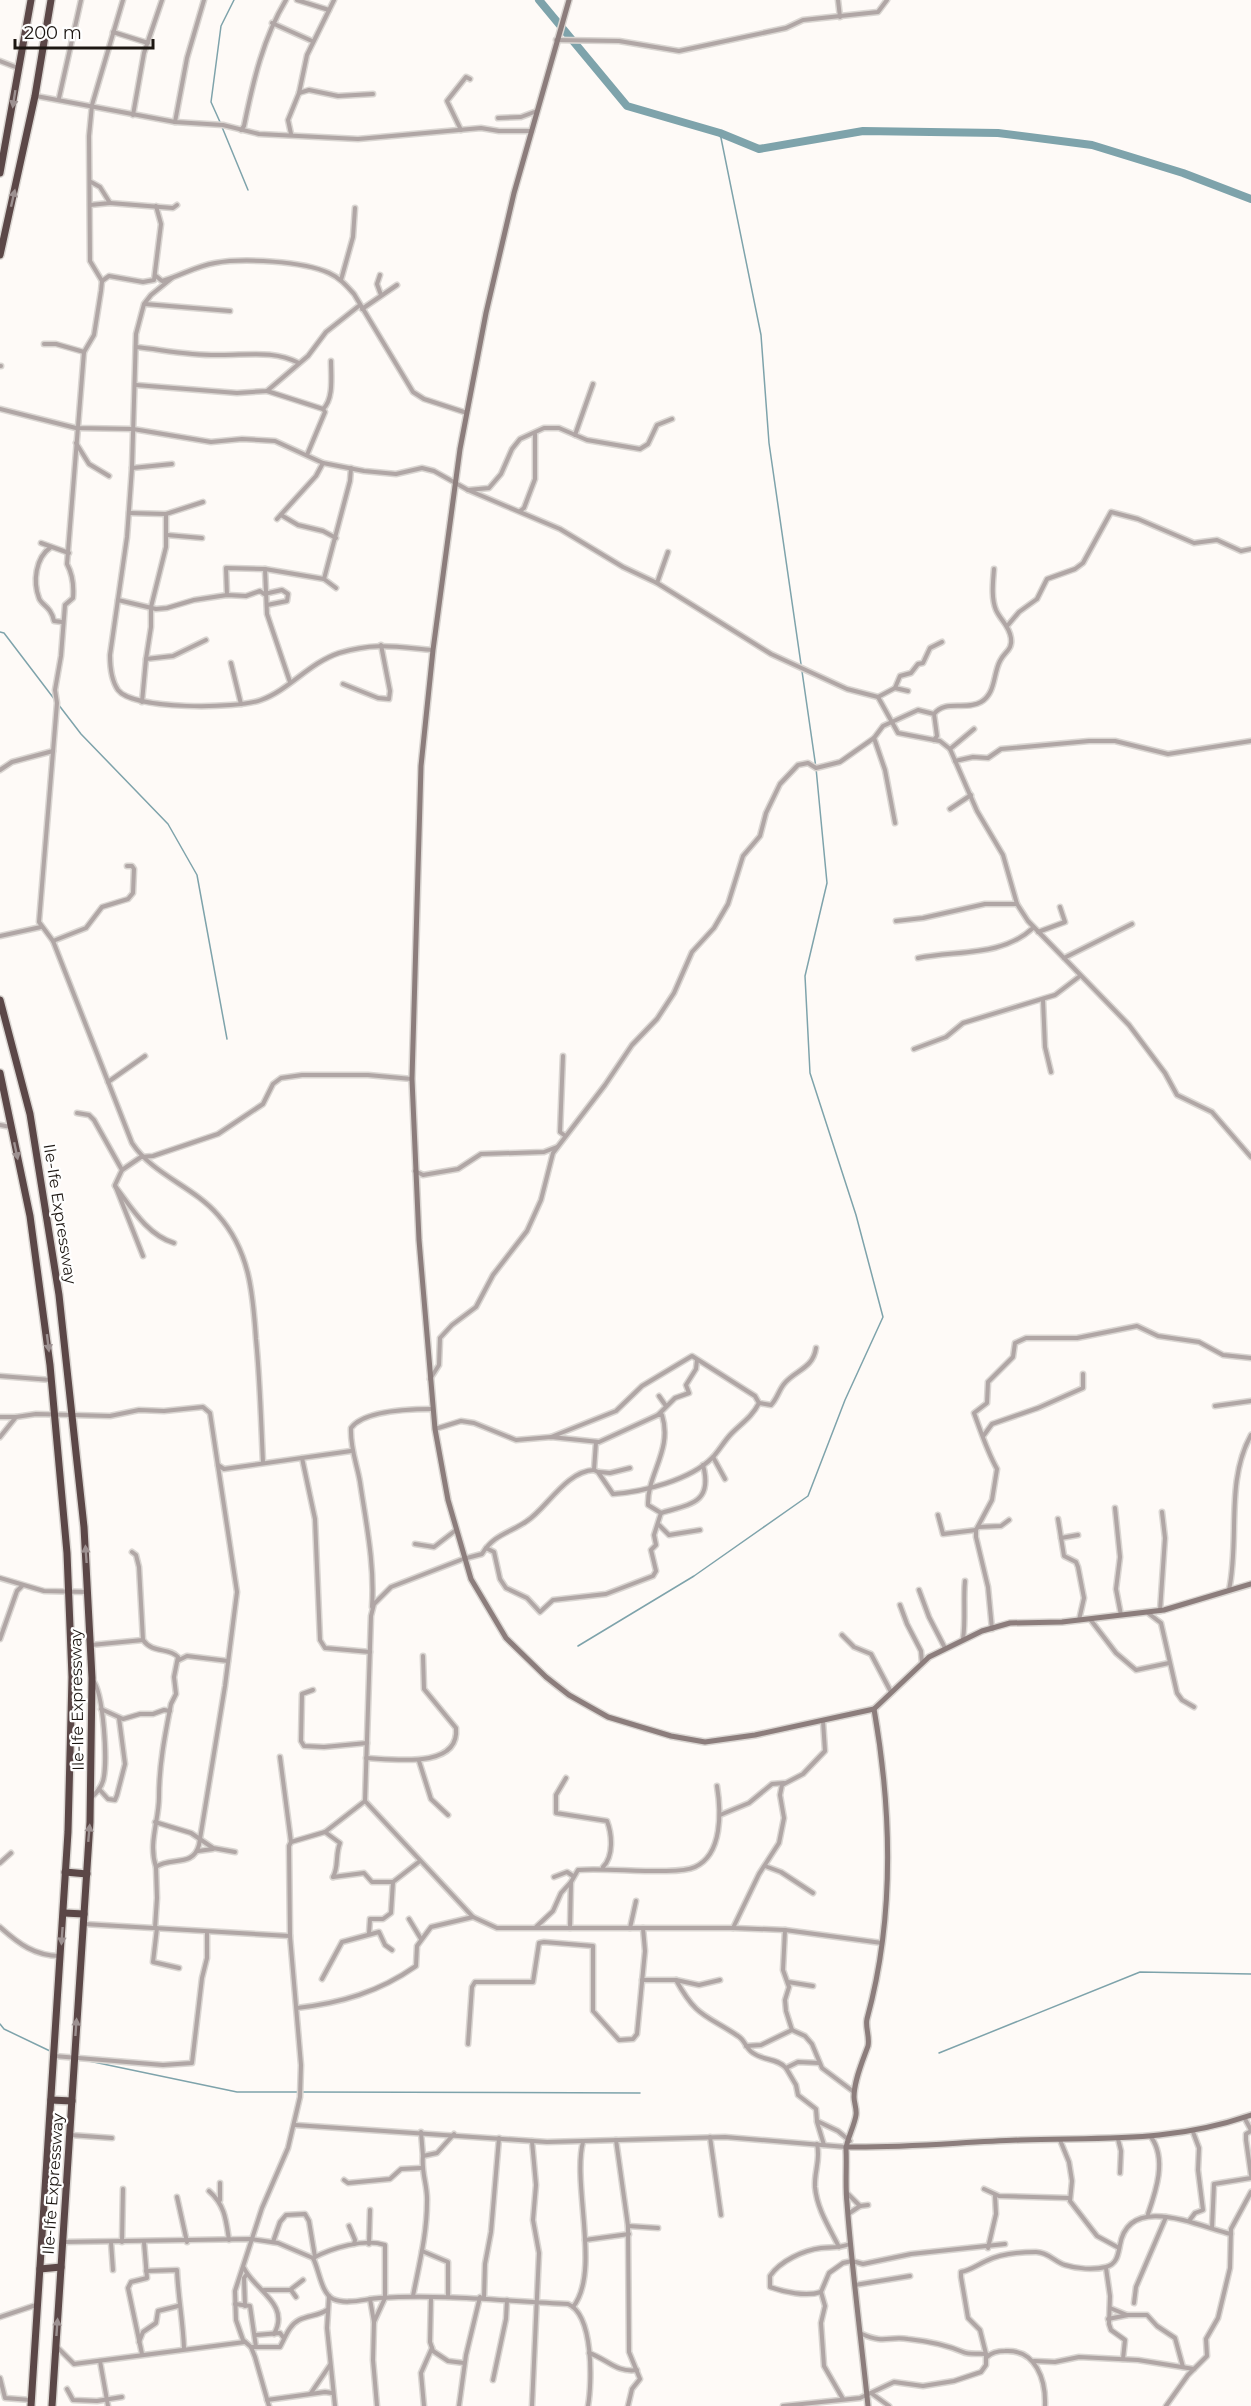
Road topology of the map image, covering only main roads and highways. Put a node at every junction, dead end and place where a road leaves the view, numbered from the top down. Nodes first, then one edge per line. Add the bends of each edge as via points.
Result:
1 (31, 0) edge
2 (51, 0) edge
3 (0, 173) edge
4 (0, 255) edge
5 (0, 1000) edge
6 (8, 1031) junction
7 (0, 1034) edge
8 (0, 1073) edge
9 (65, 1872) junction
10 (87, 1874) junction
11 (64, 1913) junction
12 (84, 1914) junction
13 (51, 2100) junction
14 (72, 2102) junction
15 (61, 2267) junction
16 (40, 2269) junction
17 (31, 2403) edge
18 (52, 2406) edge

1 -> 3 highway
4 -> 2 highway via 35,96
5 - 6 highway, Ile-Ife Expressway
6 - 7 highway
10 -> 6 highway, Ile-Ife Expressway via 91,1645 73,1416 34,1133
8 -> 9 highway, Ile-Ife Expressway via 33,1237 55,1414 69,1593 72,1725
9 - 10 highway
9 - 11 highway, Ile-Ife Expressway
10 - 12 highway, Ile-Ife Expressway
11 - 12 highway
11 -> 13 highway, Ile-Ife Expressway
14 -> 12 highway, Ile-Ife Expressway
13 - 14 highway
13 - 16 highway, Ile-Ife Expressway
14 - 15 highway, Ile-Ife Expressway
15 - 16 highway
18 -> 15 highway, Ile-Ife Expressway
16 - 17 highway, Ile-Ife Expressway

